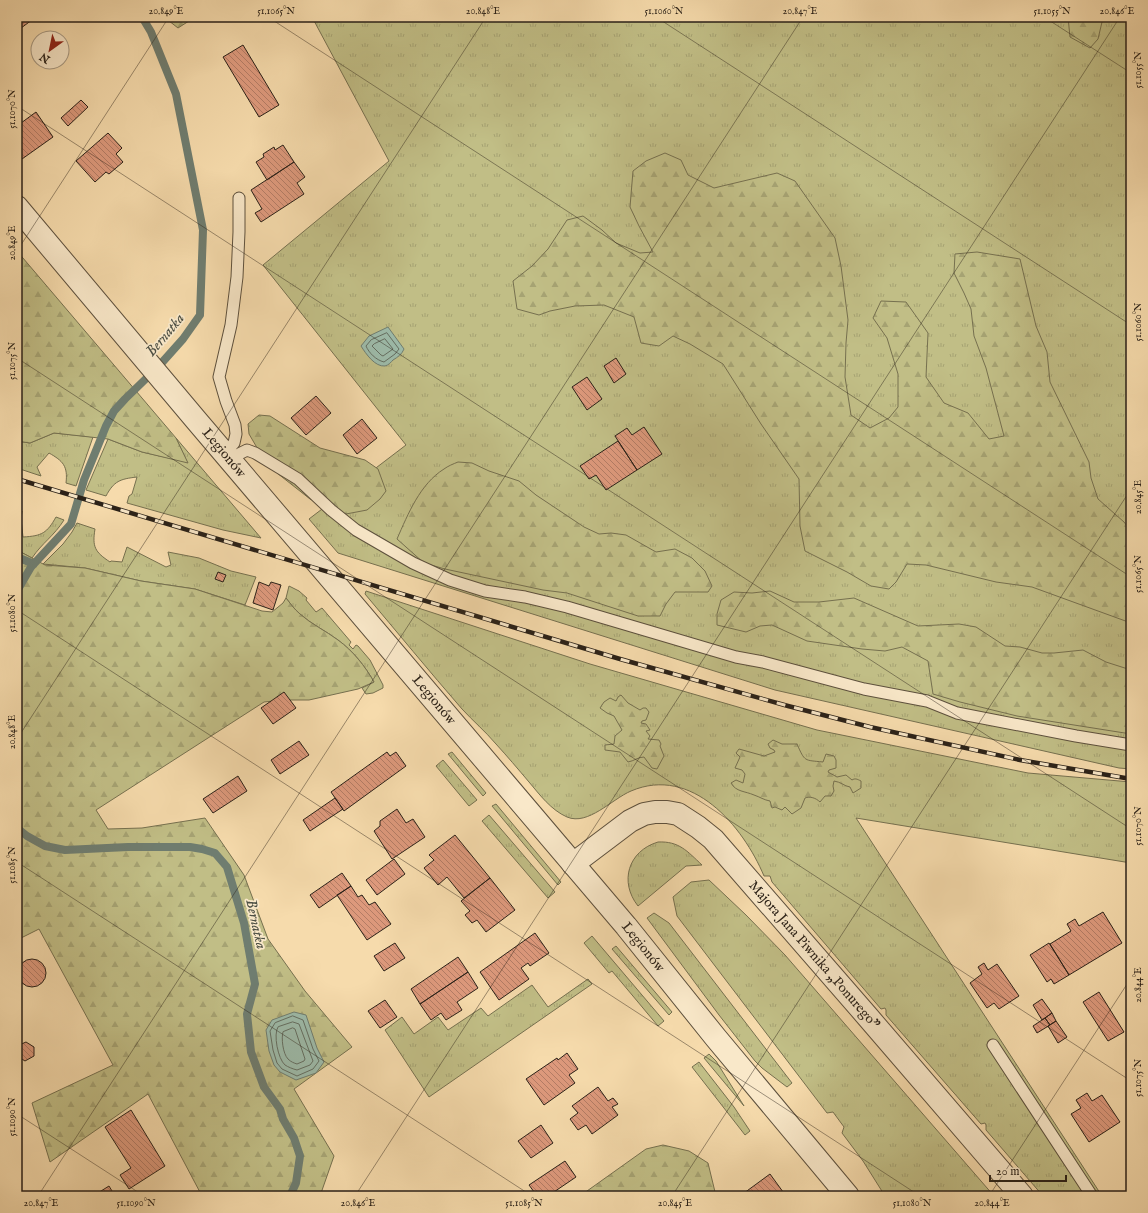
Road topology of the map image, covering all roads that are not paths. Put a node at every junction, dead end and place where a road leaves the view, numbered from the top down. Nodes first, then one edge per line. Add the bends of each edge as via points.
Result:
1 (239, 198) dead end
2 (17, 207) edge
3 (227, 456) junction
4 (1131, 745) edge
5 (573, 864) junction
6 (993, 1044) dead end
7 (848, 1196) edge
8 (1022, 1196) edge
9 (1092, 1196) edge

1 - 3 lane via 238,277 231,325 219,377 236,434
2 - 3 street, Legionów
3 - 4 lane via 247,450 255,453 298,478 356,530 413,563 457,583 567,607 714,650 864,689 920,699 957,713
3 - 5 street, Legionów
5 - 7 street, Legionów
5 - 8 street, Majora Jana Piwnika „Ponurego” via 630,821 644,814 678,814 698,827 713,839
6 - 9 lane

